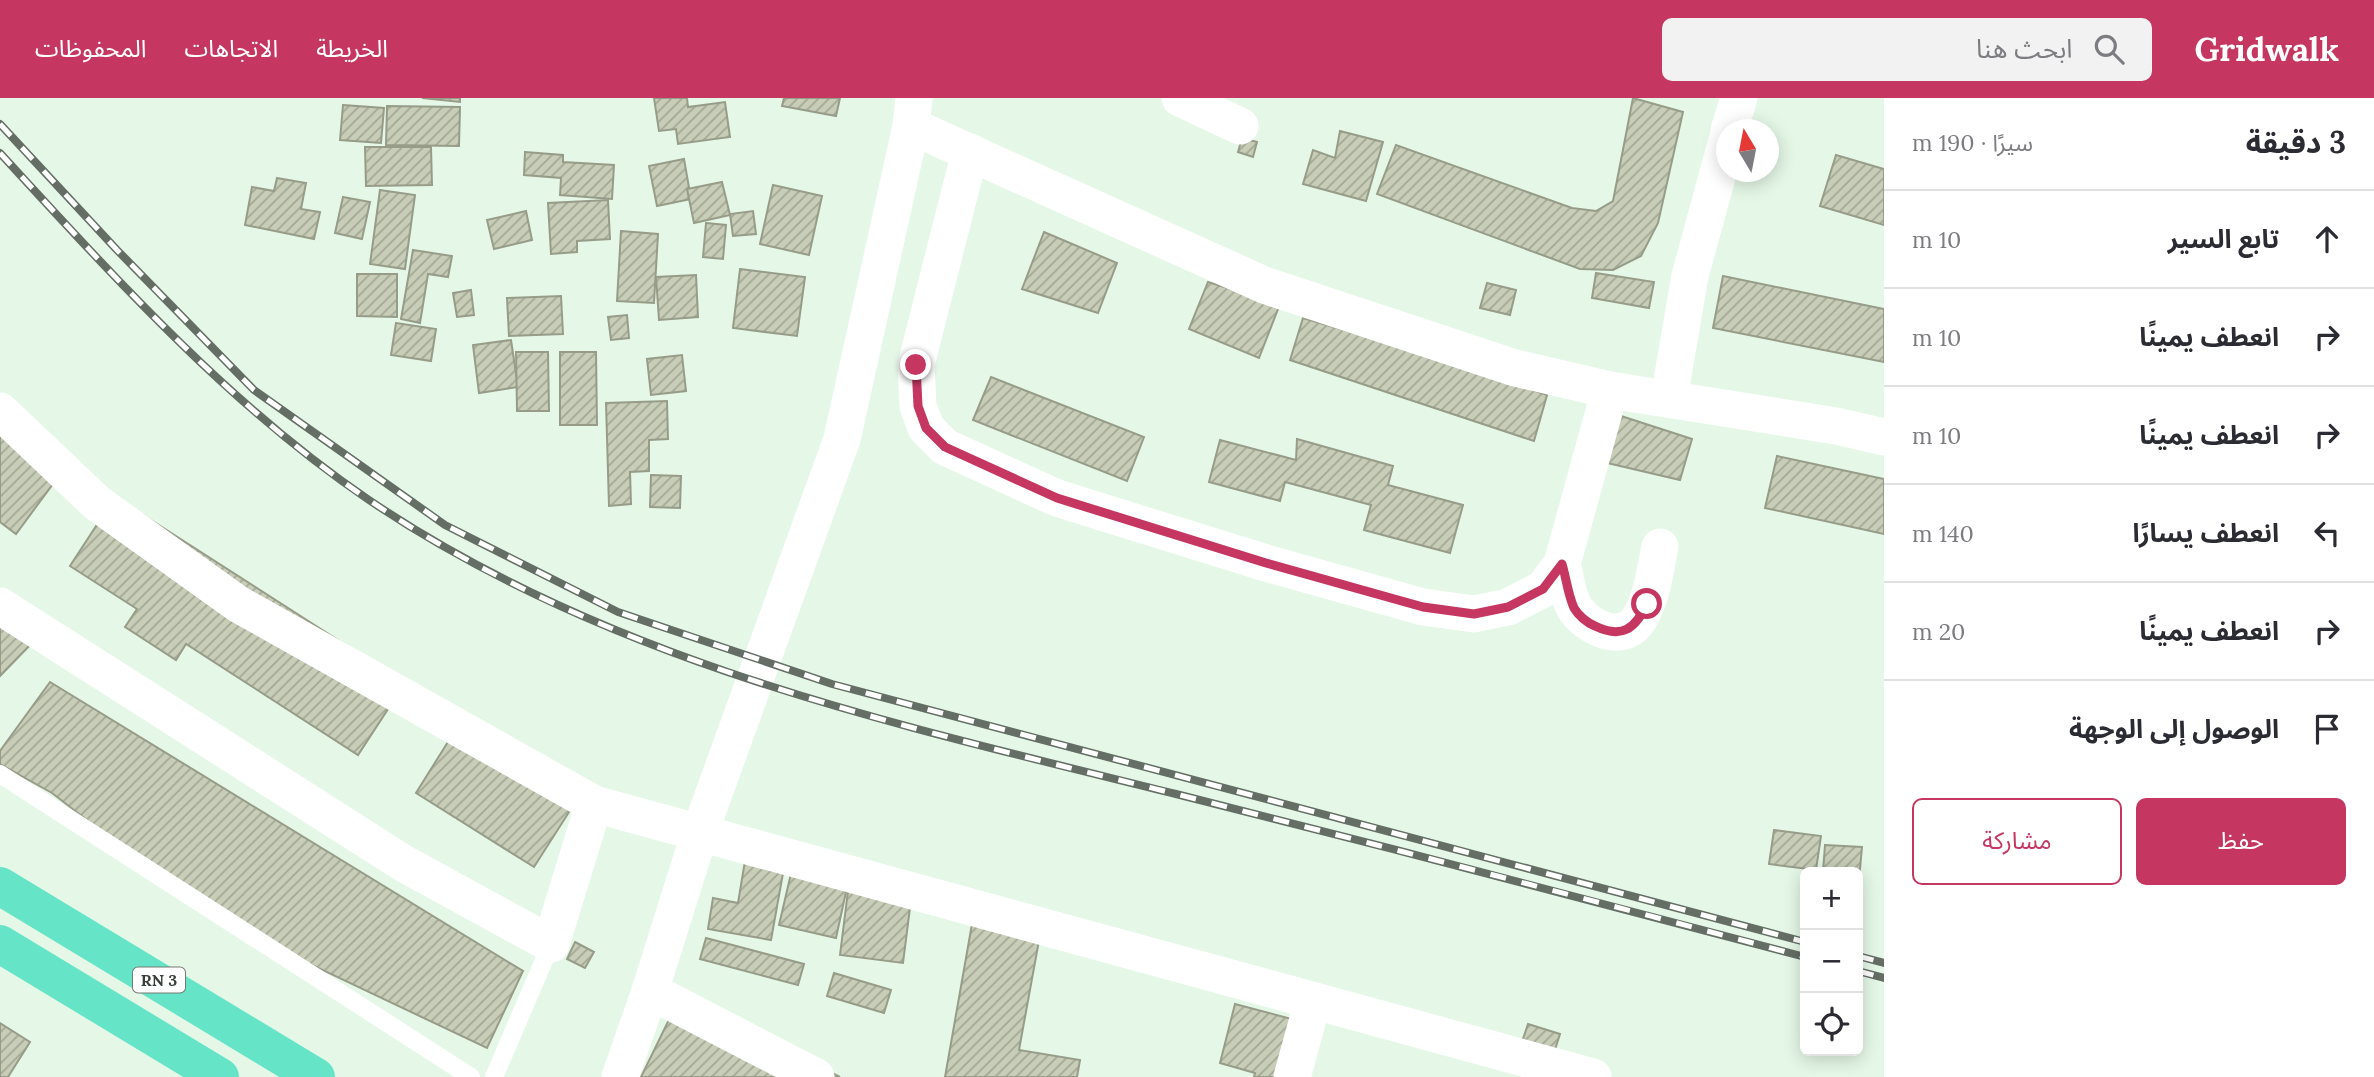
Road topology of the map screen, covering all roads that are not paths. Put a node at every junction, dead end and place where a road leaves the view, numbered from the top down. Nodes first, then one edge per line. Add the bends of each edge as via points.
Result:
1 (1180, 98) edge
2 (1739, 98) edge
3 (912, 112) edge
4 (1733, 119) edge
5 (1240, 126) dead end
6 (970, 152) junction
7 (1716, 180) edge
8 (1610, 390) junction
9 (1669, 398) junction
10 (0, 411) edge
11 (1884, 437) edge
12 (1660, 547) dead end
13 (1562, 564) junction
14 (0, 606) edge
15 (0, 774) edge
16 (594, 804) junction
17 (699, 832) junction
18 (0, 886) edge
19 (0, 944) edge
20 (551, 944) junction
21 (650, 991) junction
22 (1313, 1001) junction
23 (1539, 1071) edge
24 (220, 1077) edge
25 (316, 1077) edge
26 (471, 1077) edge
27 (494, 1077) edge
28 (620, 1077) edge
29 (816, 1077) edge
30 (1292, 1077) edge
31 (1593, 1077) edge

1 - 5 street
2 - 4 street
3 - 6 street
3 - 17 street via 842,439
6 - 8 street via 1264,285 1515,368
6 - 13 street via 916,365 918,406 926,428 945,447 1057,498 1423,607 1474,614 1508,607 1543,589
7 - 9 street via 1690,276
8 - 9 street
8 - 13 street
9 - 11 street
10 - 16 street via 97,503 237,604
12 - 13 street via 1647,604 1638,622 1623,631 1609,633 1587,623 1574,608
14 - 20 street via 403,863
15 - 26 lane
16 - 17 street
16 - 20 street
17 - 21 street
17 - 22 street
18 - 25 highway, RN 3
19 - 24 highway
20 - 27 lane
21 - 28 street
21 - 29 street
22 - 23 street
22 - 30 street
23 - 31 street

